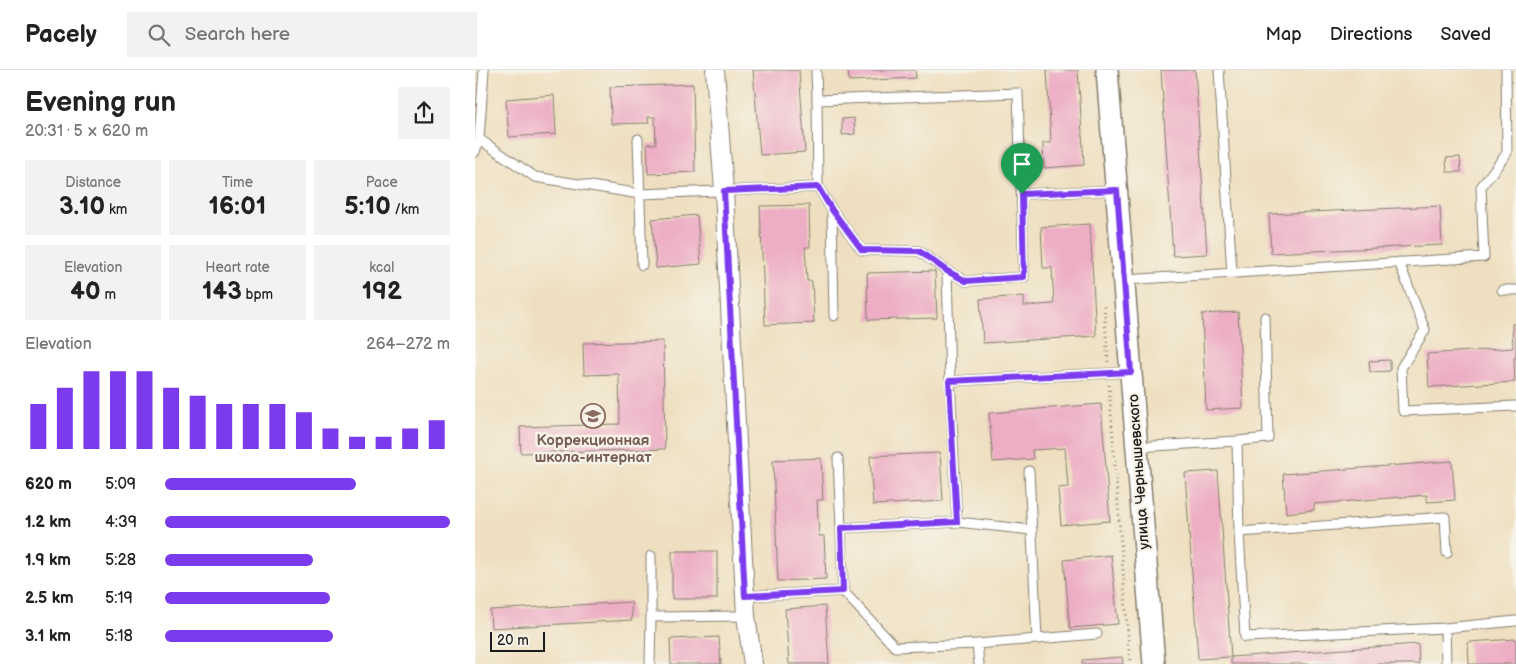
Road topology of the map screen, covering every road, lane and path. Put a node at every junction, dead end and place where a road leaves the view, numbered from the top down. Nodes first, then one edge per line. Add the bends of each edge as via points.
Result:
1 (484, 70) edge
2 (715, 70) edge
3 (816, 70) edge
4 (1107, 70) edge
5 (1219, 70) edge
6 (1505, 70) edge
7 (817, 100) junction
8 (1506, 112) junction
9 (1516, 112) edge
10 (479, 139) junction
11 (638, 139) dead end
12 (475, 152) edge
13 (818, 187) junction
14 (1117, 190) junction
15 (724, 191) junction
16 (640, 194) junction
17 (1022, 194) junction
18 (832, 210) junction
19 (1399, 262) junction
20 (642, 265) dead end
21 (947, 271) junction
22 (1232, 273) junction
23 (1125, 280) junction
24 (1501, 290) dead end
25 (1516, 290) edge
26 (834, 316) dead end
27 (1265, 318) dead end
28 (1131, 372) junction
29 (949, 381) junction
30 (1516, 406) edge
31 (1237, 441) junction
32 (1137, 447) junction
33 (838, 458) dead end
34 (1029, 471) dead end
35 (957, 522) junction
36 (841, 528) junction
37 (1032, 530) junction
38 (1239, 532) junction
39 (1447, 553) dead end
40 (651, 556) dead end
41 (843, 591) junction
42 (745, 596) junction
43 (746, 616) junction
44 (651, 617) junction
45 (1516, 621) edge
46 (1445, 628) junction
47 (1097, 634) dead end
48 (1037, 639) junction
49 (977, 644) junction
50 (650, 664) edge
51 (753, 664) edge
52 (979, 664) edge
53 (1153, 664) edge
54 (1446, 664) edge

1 - 10 lane
2 - 15 street
3 - 7 lane
4 - 14 street, улица Чернышевского
5 - 22 lane
6 - 8 lane
7 - 13 lane
7 - 17 lane via 1018,93
8 - 9 lane
8 - 19 lane via 1507,153 1481,187 1484,257
10 - 12 lane
10 - 16 lane via 535,177
11 - 16 lane
13 - 15 lane
13 - 18 lane
14 - 17 lane
14 - 23 street, улица Чернышевского
15 - 16 lane
15 - 42 street
16 - 20 lane
17 - 21 lane via 1024,277 966,281
18 - 21 lane via 862,250 919,251
18 - 26 lane
19 - 22 lane
19 - 30 lane via 1425,330 1401,368 1403,411
21 - 29 lane
22 - 23 lane
23 - 28 street, улица Чернышевского
24 - 25 lane
27 - 31 lane via 1268,438
28 - 29 lane
28 - 32 street, улица Чернышевского
29 - 35 lane
31 - 32 lane
31 - 38 lane
32 - 53 street, улица Чернышевского
33 - 36 lane
34 - 37 lane
35 - 36 lane
35 - 37 lane
36 - 41 lane
37 - 48 lane
38 - 39 lane via 1445,517
38 - 46 lane via 1245,637
40 - 44 lane
41 - 42 lane
41 - 49 lane via 895,647
42 - 43 street
43 - 44 lane
43 - 51 street
44 - 50 lane
45 - 46 lane
46 - 54 lane
47 - 48 lane
48 - 49 lane
49 - 52 lane

